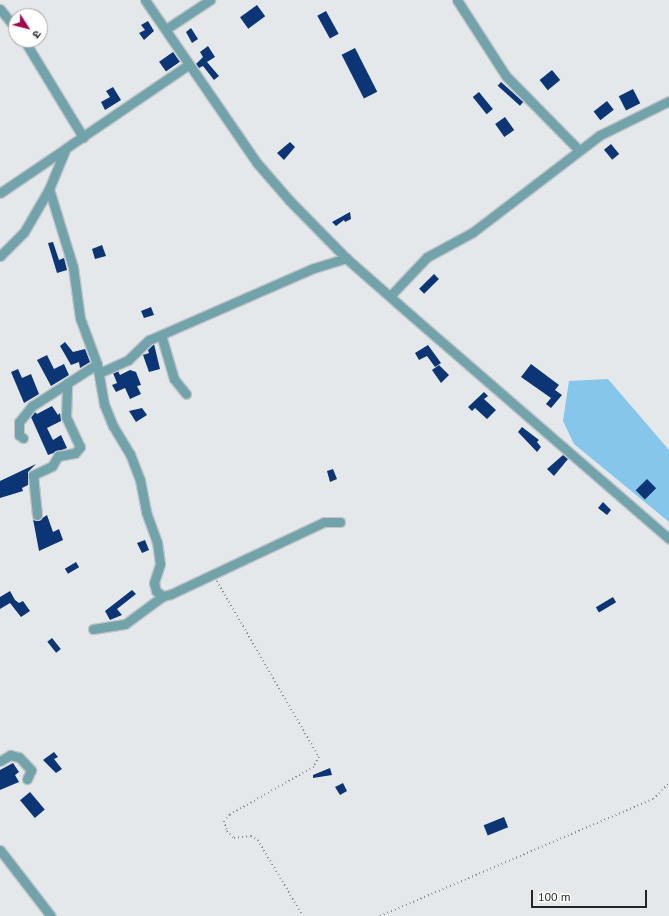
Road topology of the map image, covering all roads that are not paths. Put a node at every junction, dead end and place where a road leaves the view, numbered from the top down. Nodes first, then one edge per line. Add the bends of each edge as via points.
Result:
1 (145, 0) edge
2 (210, 0) edge
3 (457, 0) edge
4 (0, 9) edge
5 (8, 19) edge
6 (166, 29) junction
7 (29, 48) edge
8 (188, 66) junction
9 (669, 101) edge
10 (83, 137) junction
11 (66, 148) junction
12 (579, 150) junction
13 (49, 189) junction
14 (0, 193) edge
15 (0, 256) edge
16 (346, 258) junction
17 (390, 296) junction
18 (162, 335) junction
19 (98, 368) junction
20 (67, 383) junction
21 (186, 394) dead end
22 (23, 438) dead end
23 (37, 515) dead end
24 (340, 522) dead end
25 (669, 539) edge
26 (163, 596) junction
27 (93, 629) dead end
28 (0, 761) edge
29 (27, 779) dead end
30 (0, 850) edge
31 (51, 916) edge

1 - 6 street
2 - 6 street
3 - 12 street via 506,76
4 - 5 street
6 - 8 street
7 - 10 street
8 - 10 street
8 - 16 street via 258,163
9 - 12 street via 609,130
10 - 11 street
11 - 13 street
11 - 14 street
12 - 17 street via 472,232 434,252
13 - 15 street via 24,232
13 - 19 street via 72,267 84,331
16 - 17 street
16 - 18 street via 314,268
17 - 25 street
18 - 19 street via 143,344 128,360
18 - 21 street via 174,379
19 - 20 street
19 - 26 street via 108,417 130,454 140,480 146,512 160,555 154,587
20 - 22 street via 32,406 19,422 19,435
20 - 23 street via 66,417 80,447 75,453 58,456 52,466 33,475
24 - 26 street via 324,522
26 - 27 street via 125,624
28 - 29 street via 10,755 20,757 31,770
30 - 31 street

